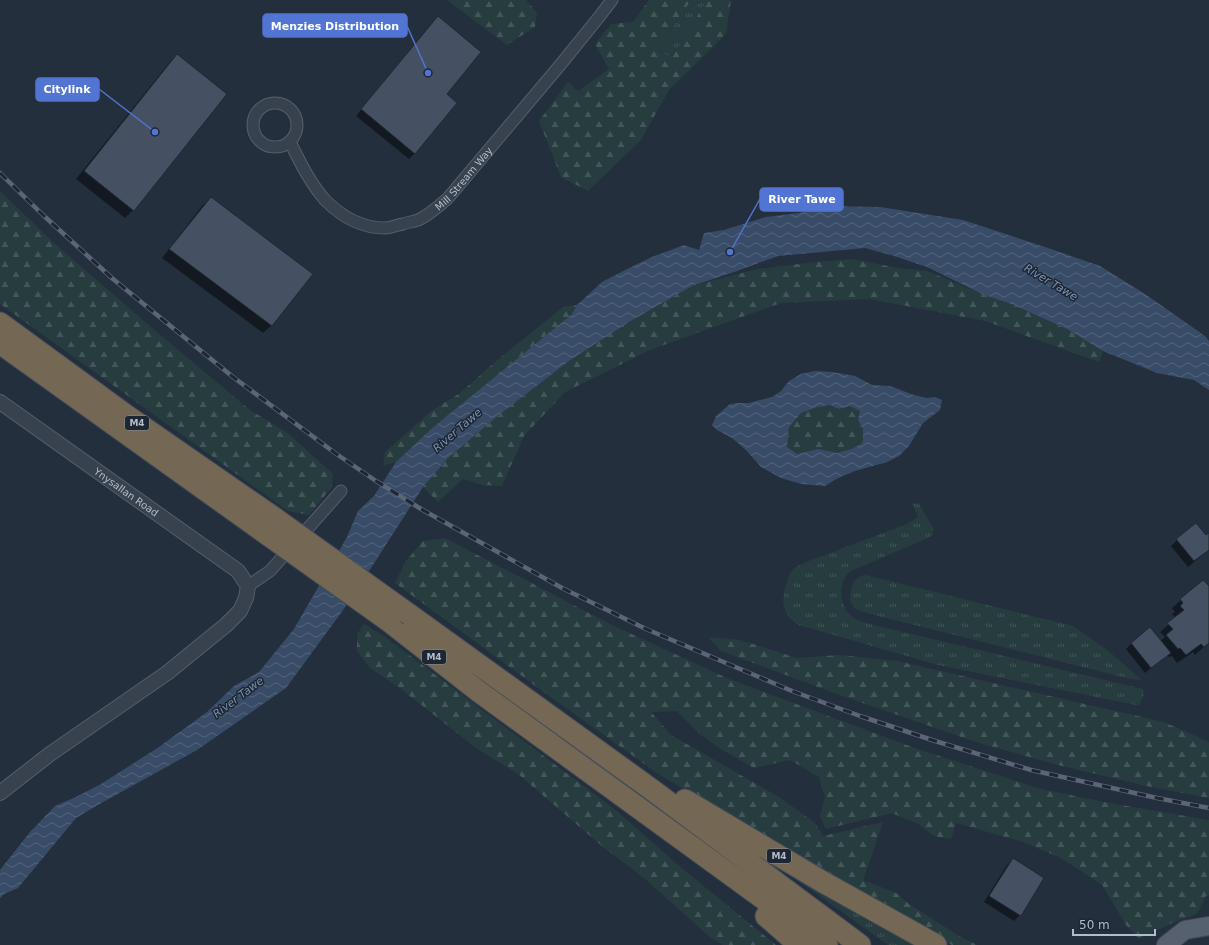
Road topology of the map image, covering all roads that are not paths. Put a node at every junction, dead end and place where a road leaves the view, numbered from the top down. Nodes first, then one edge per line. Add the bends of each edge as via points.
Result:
1 (612, 0) edge
2 (290, 142) junction
3 (0, 323) edge
4 (0, 343) edge
5 (0, 402) edge
6 (342, 491) dead end
7 (272, 527) junction
8 (248, 586) junction
9 (651, 789) junction
10 (0, 793) edge
11 (702, 855) junction
12 (1209, 926) edge
13 (798, 945) edge
14 (826, 945) edge
15 (860, 945) edge
16 (936, 945) edge
17 (1166, 945) edge

1 - 2 street, Mill Stream Way via 448,198 418,220 386,228 368,226 339,213 325,199 306,172
2 - 2 street via 272,148 261,143 255,136 252,123 261,107 276,102 291,109 298,124 294,138
3 - 7 highway, M4
4 - 7 highway, M4
5 - 8 street, Ynysallan Road via 238,571
6 - 8 street via 270,571
7 - 9 highway, M4, bridge via 410,615
7 - 11 highway, M4, bridge via 478,691
8 - 10 street via 240,611 226,625 167,673 50,754
9 - 15 highway, M4
9 - 16 highway, M4 via 679,797
11 - 13 highway, M4 via 732,890 776,924
11 - 14 highway, M4
12 - 17 main road via 1185,930

